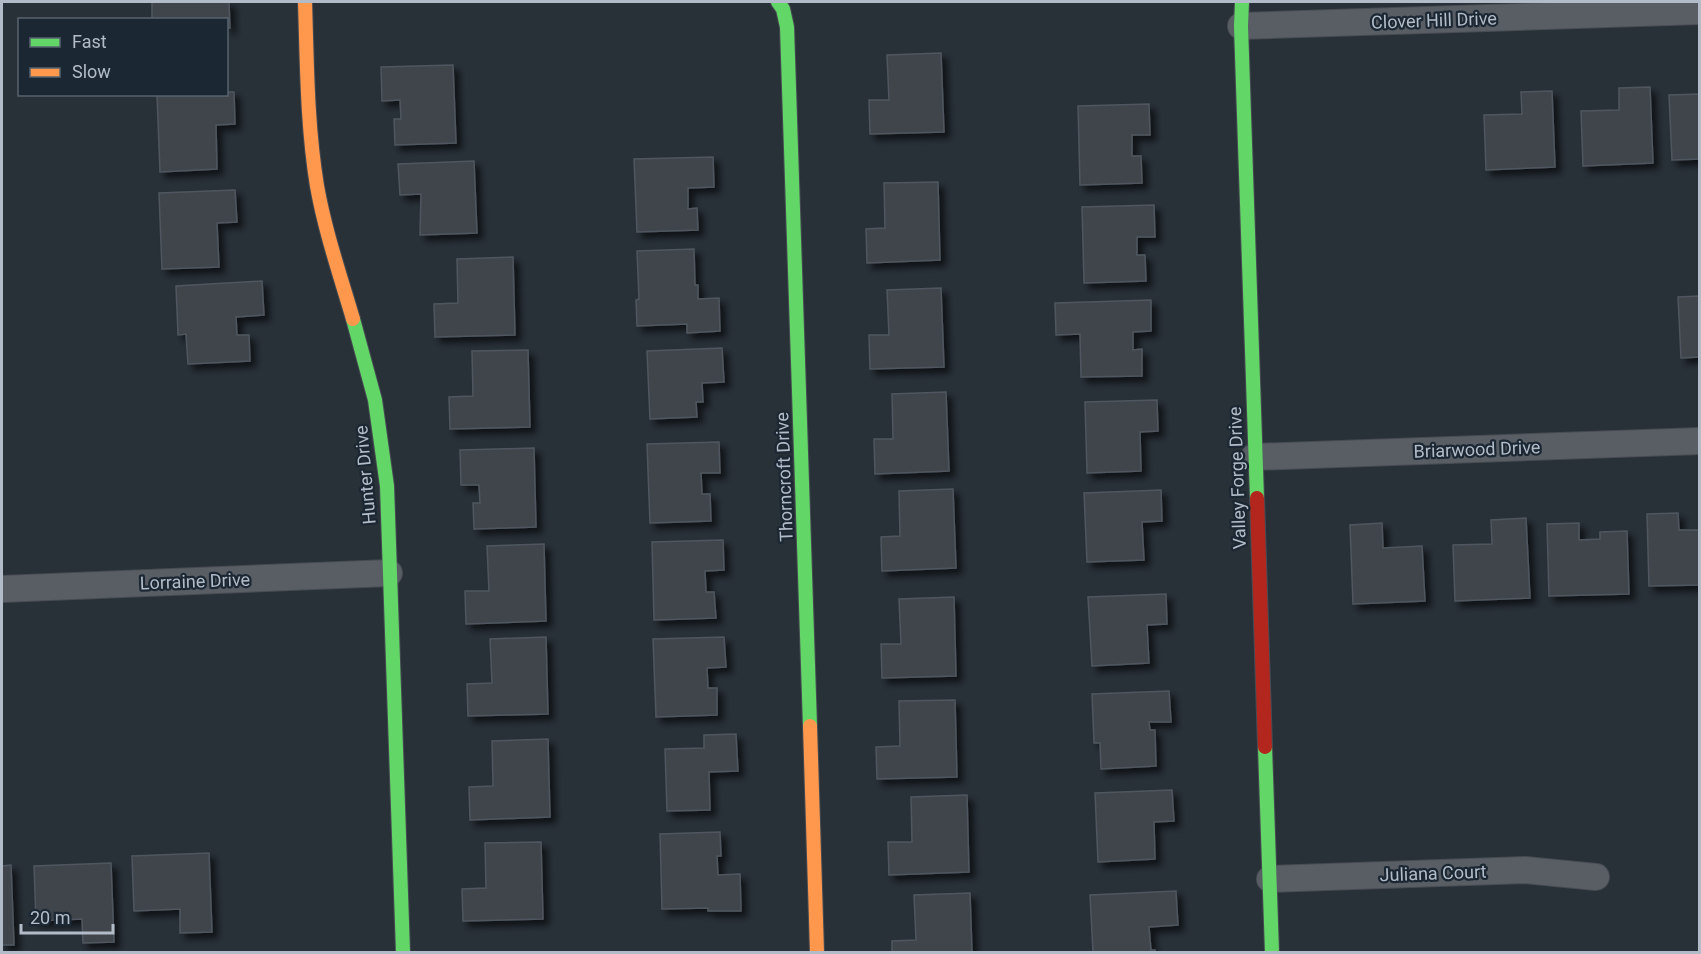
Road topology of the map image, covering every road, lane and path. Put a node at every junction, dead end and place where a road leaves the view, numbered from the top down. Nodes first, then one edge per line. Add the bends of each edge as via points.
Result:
1 (305, 2) edge
2 (778, 2) edge
3 (1700, 11) edge
4 (1242, 14) edge
5 (1700, 441) edge
6 (1254, 457) junction
7 (389, 573) junction
8 (2, 589) edge
9 (1596, 878) dead end
10 (1270, 879) junction
11 (403, 952) edge
12 (817, 952) edge
13 (1272, 952) edge

1 - 7 street, Hunter Drive via 315,173 322,212 376,408 387,486
2 - 12 street, Thorncroft Drive via 787,27
3 - 4 street, Clover Hill Drive
4 - 6 street, Valley Forge Drive
5 - 6 street, Briarwood Drive
6 - 10 street, Valley Forge Drive
7 - 8 street, Lorraine Drive
7 - 11 street, Hunter Drive
9 - 10 street, Juliana Court via 1525,870
10 - 13 street, Valley Forge Drive

